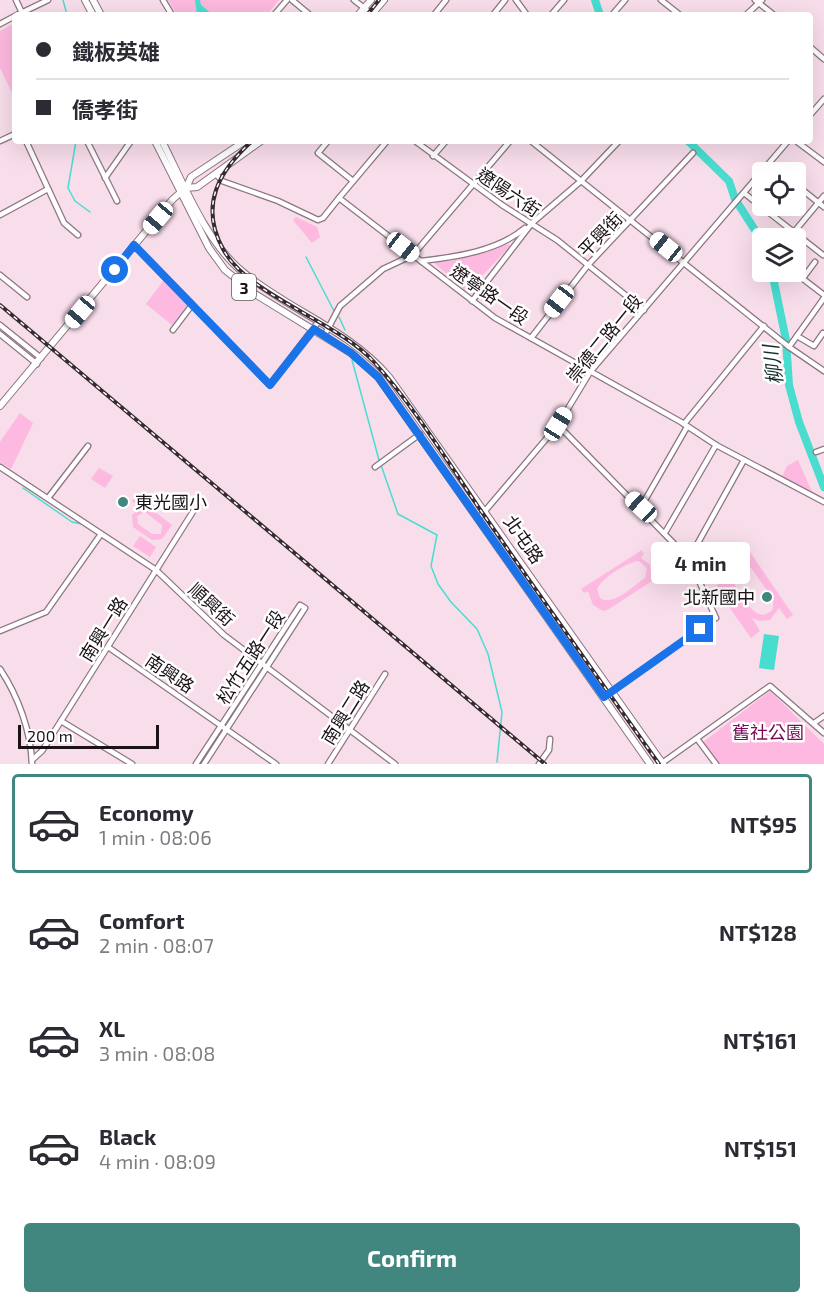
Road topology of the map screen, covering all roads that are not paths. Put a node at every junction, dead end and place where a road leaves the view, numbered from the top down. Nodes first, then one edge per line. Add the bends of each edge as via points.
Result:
1 (48, 0) edge
2 (287, 0) edge
3 (292, 0) edge
4 (354, 0) edge
5 (371, 0) edge
6 (384, 0) edge
7 (446, 0) edge
8 (505, 0) edge
9 (564, 0) edge
10 (625, 0) edge
11 (661, 0) edge
12 (759, 1) edge
13 (364, 8) junction
14 (25, 12) edge
15 (277, 12) edge
16 (306, 12) edge
17 (361, 12) edge
18 (369, 12) edge
19 (374, 12) edge
20 (436, 12) edge
21 (495, 12) edge
22 (554, 12) edge
23 (615, 12) edge
24 (675, 12) edge
25 (749, 12) edge
26 (771, 12) edge
27 (824, 99) edge
28 (813, 112) edge
29 (27, 144) edge
30 (88, 144) edge
31 (129, 144) edge
32 (157, 144) edge
33 (163, 144) edge
34 (240, 144) edge
35 (257, 144) edge
36 (326, 144) edge
37 (384, 144) edge
38 (419, 144) edge
39 (444, 144) edge
40 (507, 144) edge
41 (535, 144) edge
42 (616, 144) edge
43 (786, 144) edge
44 (800, 144) edge
45 (693, 153) dead end
46 (434, 156) junction
47 (771, 162) edge
48 (824, 162) edge
49 (216, 174) junction
50 (105, 178) junction
51 (353, 181) junction
52 (581, 181) junction
53 (474, 184) junction
54 (752, 184) edge
55 (48, 189) junction
56 (183, 191) junction
57 (806, 193) edge
58 (742, 195) junction
59 (824, 196) edge
60 (339, 198) junction
61 (117, 201) dead end
62 (819, 203) junction
63 (824, 207) edge
64 (0, 213) edge
65 (632, 220) junction
66 (532, 223) junction
67 (788, 228) edge
68 (797, 228) edge
69 (78, 236) dead end
70 (806, 242) edge
71 (134, 245) junction
72 (413, 255) junction
73 (823, 255) edge
74 (421, 261) junction
75 (815, 262) dead end
76 (685, 263) junction
77 (588, 265) junction
78 (806, 274) edge
79 (0, 275) edge
80 (806, 281) edge
81 (27, 297) dead end
82 (824, 297) edge
83 (472, 301) junction
84 (192, 305) junction
85 (644, 310) junction
86 (319, 321) junction
87 (0, 325) edge
88 (764, 326) junction
89 (329, 327) junction
90 (314, 329) junction
91 (173, 330) dead end
92 (823, 333) edge
93 (0, 334) edge
94 (324, 336) junction
95 (797, 336) junction
96 (531, 338) junction
97 (787, 346) junction
98 (39, 361) junction
99 (824, 371) edge
100 (590, 372) junction
101 (0, 406) edge
102 (558, 424) junction
103 (686, 425) junction
104 (420, 434) junction
105 (716, 445) junction
106 (88, 446) dead end
107 (824, 449) edge
108 (816, 452) dead end
109 (744, 460) junction
110 (376, 466) dead end
111 (0, 467) edge
112 (48, 498) junction
113 (824, 502) edge
114 (641, 507) junction
115 (484, 508) junction
116 (194, 510) dead end
117 (479, 518) junction
118 (666, 531) junction
119 (101, 534) junction
120 (689, 559) junction
121 (156, 570) junction
122 (0, 631) edge
123 (108, 647) junction
124 (264, 664) junction
125 (0, 669) edge
126 (385, 674) dead end
127 (612, 692) junction
128 (604, 697) junction
129 (824, 716) edge
130 (61, 721) junction
131 (814, 723) junction
132 (224, 727) junction
133 (350, 730) junction
134 (824, 733) edge
135 (550, 740) dead end
136 (698, 740) junction
137 (32, 762) edge
138 (132, 764) edge
139 (196, 764) edge
140 (204, 764) edge
141 (276, 764) edge
142 (328, 764) edge
143 (394, 764) edge
144 (539, 764) edge
145 (650, 764) edge
146 (663, 764) edge
147 (716, 764) edge

1 - 14 street
2 - 15 street
3 - 16 street
4 - 13 street
5 - 13 main road
6 - 19 main road
7 - 20 street
8 - 21 street
9 - 22 street
10 - 23 street
11 - 24 street
12 - 25 street
12 - 26 street
13 - 17 main road
13 - 18 street
27 - 28 street
29 - 55 street
30 - 50 street
31 - 50 street
32 - 56 main road, 3
33 - 56 main road, 3
34 - 56 main road via 191,177
35 - 49 main road
36 - 51 street via 318,153
37 - 51 street
38 - 46 street, 遼陽六街
39 - 46 street
40 - 53 street
41 - 52 street
42 - 52 street
43 - 47 street
44 - 48 street
45 - 65 street, 平興街
46 - 53 street, 遼陽六街
49 - 56 main road
49 - 60 street via 222,181 318,219
50 - 61 street
51 - 60 street
52 - 65 street
52 - 66 street
53 - 66 street, 遼陽六街
53 - 72 street
54 - 58 street
55 - 64 street
55 - 69 street via 64,223
56 - 71 main road
56 - 86 main road, 3 via 236,266
56 - 90 main road, 3 via 209,249 225,270 255,294
57 - 62 street
58 - 67 street
58 - 76 street, 崇德二路一段
59 - 62 street
60 - 72 street, 遼寧路一段
62 - 63 street
62 - 68 street
65 - 76 street
65 - 77 street, 平興街
66 - 74 street via 513,238 453,258
66 - 77 street, 遼陽六街
66 - 83 street
70 - 73 street
71 - 84 street
71 - 98 main road
72 - 74 street, 遼寧路一段
72 - 89 street via 383,269 338,311
74 - 83 street, 遼寧路一段
75 - 78 street
76 - 85 street, 崇德二路一段
76 - 88 street
77 - 85 street, 遼陽六街
77 - 96 street, 平興街
79 - 81 street
80 - 82 street
82 - 95 street
83 - 96 street, 遼寧路一段
84 - 90 street via 270,385
84 - 91 street
85 - 100 street, 崇德二路一段
86 - 89 main road, 3
86 - 90 street
87 - 98 street
88 - 97 street
88 - 103 street
89 - 94 street
89 - 115 main road, 北屯路 / 3 via 372,358 389,377
90 - 94 main road, 3
92 - 95 street via 814,346
93 - 98 street
94 - 104 main road, 北屯路 / 3 via 378,377
95 - 97 street
96 - 100 street, 遼寧路一段
97 - 99 street
98 - 101 main road
100 - 102 street, 崇德二路一段
100 - 103 street, 遼寧路一段
102 - 114 street
102 - 115 street, 崇德二路一段
103 - 105 street, 遼寧路一段
103 - 114 street
104 - 110 street
104 - 117 main road, 北屯路 / 3
105 - 109 street, 遼寧路一段
105 - 118 street
106 - 112 street
107 - 108 street
109 - 113 street, 遼寧路一段
109 - 120 street
111 - 112 street, 順興街
112 - 119 street, 順興街
114 - 118 street
115 - 117 street, 崇德二路一段
115 - 127 main road, 北屯路 / 3
116 - 121 street, 南興一路
117 - 128 main road, 北屯路 / 3
118 - 120 street
119 - 121 street, 順興街
119 - 122 street via 46,612
120 - 127 street via 716,618
121 - 123 street, 南興一路
121 - 124 street, 順興街 via 207,620
123 - 130 street, 南興一路
123 - 132 street, 南興路
124 - 124 street, 松竹五路一段 via 304,608 300,604
124 - 132 street, 松竹五路一段
124 - 133 street, 順興街
125 - 137 street via 26,726
126 - 133 street, 南興二路
127 - 128 street
127 - 146 main road, 北屯路 / 3
128 - 145 main road, 北屯路 / 3
129 - 131 street
130 - 137 street, 南興一路
130 - 138 street
131 - 134 street
131 - 136 street via 770,686
132 - 139 street, 松竹五路一段
132 - 140 street, 松竹五路一段
132 - 141 street, 南興路
133 - 142 street, 南興二路
133 - 143 street, 順興街
135 - 144 street via 549,750
136 - 146 street
136 - 147 street

